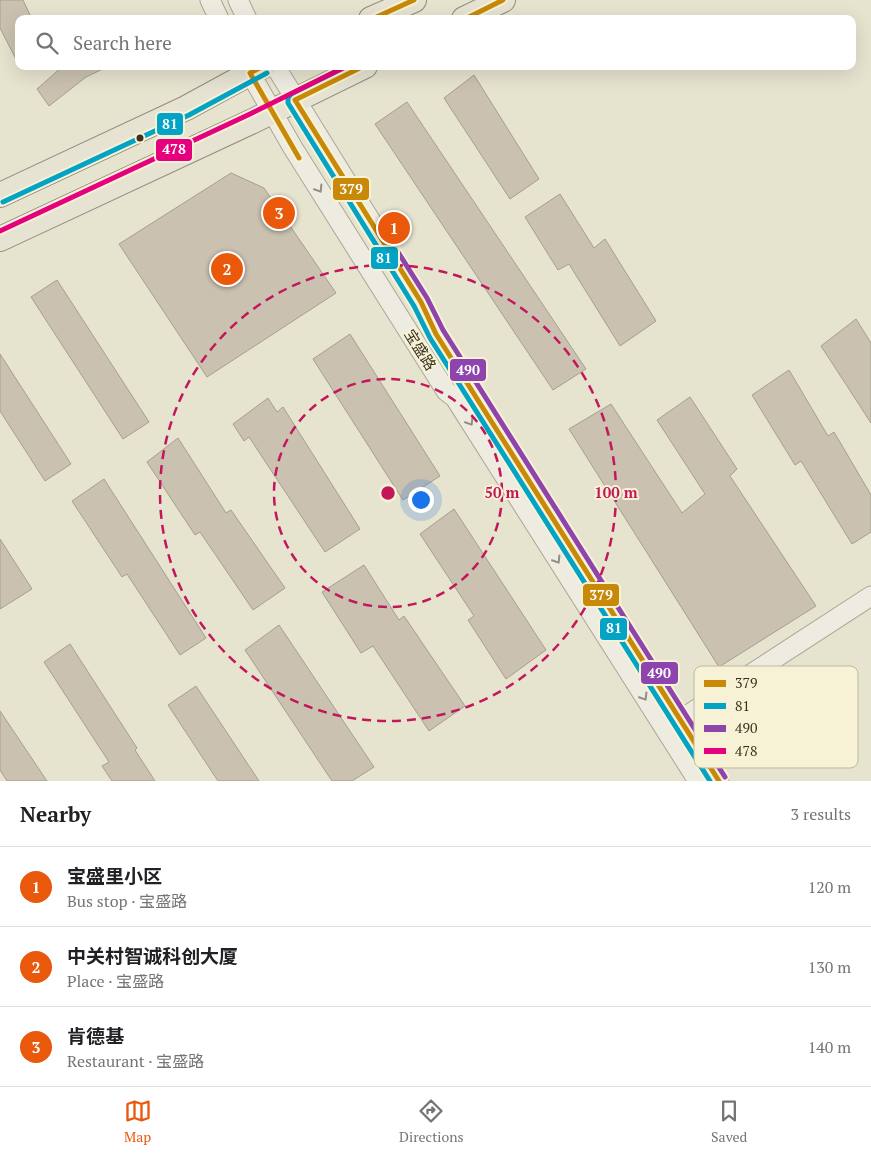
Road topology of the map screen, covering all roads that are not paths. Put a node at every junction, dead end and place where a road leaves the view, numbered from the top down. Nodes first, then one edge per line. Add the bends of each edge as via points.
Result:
1 (210, 0) edge
2 (238, 0) edge
3 (414, 0) edge
4 (503, 0) edge
5 (217, 15) edge
6 (245, 15) edge
7 (380, 15) edge
8 (472, 15) edge
9 (250, 70) edge
10 (254, 70) edge
11 (277, 70) edge
12 (357, 70) edge
13 (296, 100) junction
14 (273, 111) junction
15 (0, 195) edge
16 (0, 239) edge
17 (871, 596) edge
18 (763, 666) edge
19 (694, 711) edge
20 (680, 720) junction
21 (694, 742) edge
22 (711, 768) edge
23 (698, 781) edge
24 (719, 781) edge

1 - 5 street
2 - 6 street
3 - 7 main road
4 - 8 main road
9 - 15 main road via 186,108
10 - 14 street, 宝盛路
11 - 13 street, 宝盛路
12 - 13 main road
13 - 14 main road
13 - 20 street, 宝盛路 via 421,302 436,334
14 - 16 main road
14 -> 23 street, 宝盛路 via 446,391 455,398
17 - 18 street
19 - 20 street
20 - 21 street, 宝盛路
22 - 24 street, 宝盛路

